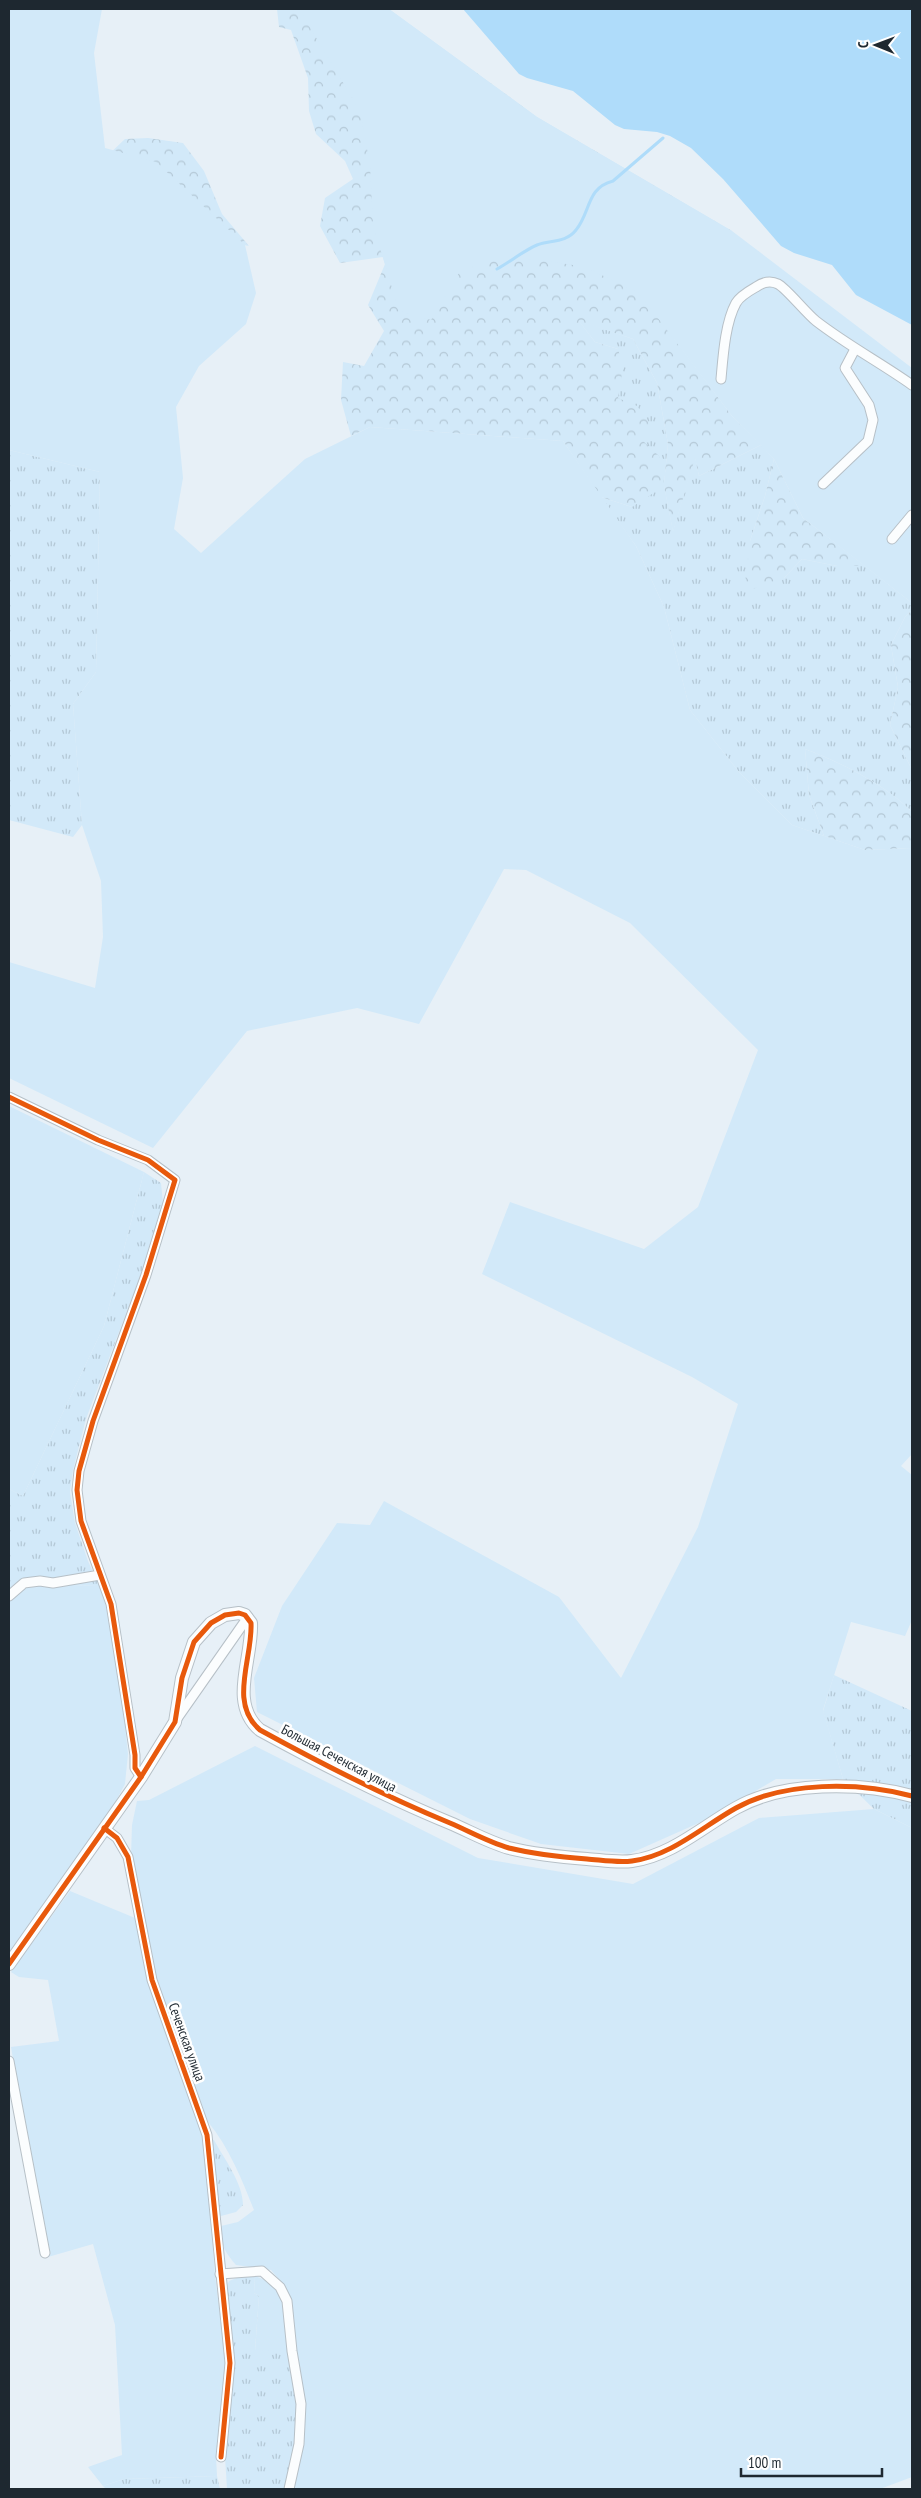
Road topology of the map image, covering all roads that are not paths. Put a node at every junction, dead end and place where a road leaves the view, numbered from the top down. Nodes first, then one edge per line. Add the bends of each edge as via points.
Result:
1 (855, 349) junction
2 (721, 379) dead end
3 (912, 385) edge
4 (823, 484) dead end
5 (912, 515) edge
6 (892, 539) dead end
7 (9, 1097) edge
8 (100, 1575) junction
9 (9, 1596) edge
10 (248, 1618) junction
11 (175, 1722) junction
12 (141, 1777) junction
13 (912, 1796) edge
14 (104, 1828) junction
15 (9, 1964) edge
16 (9, 2061) edge
17 (44, 2253) dead end
18 (220, 2274) junction
19 (221, 2457) dead end
20 (289, 2489) edge

1 - 2 street via 811,316 780,285 762,283 736,303 724,344
1 - 3 street
1 - 4 street via 845,368 869,405 873,420 868,442
5 - 6 street
7 - 8 street via 148,1160 175,1180 79,1471 77,1490 81,1521
8 - 9 street via 24,1583
8 - 12 street via 115,1625 135,1768
10 - 11 street
10 - 11 street via 238,1613 225,1615 211,1623 194,1642 182,1678
10 - 13 street, Большая Сеченская улица via 251,1632 243,1689 253,1724 388,1798 508,1847 548,1855 631,1861 671,1848 735,1808 793,1788 835,1787
11 - 12 street
12 - 14 street
14 - 15 street
14 - 18 street, Сеченская улица via 117,1838 128,1857 152,1980 207,2135
16 - 17 street
18 - 19 street, Сеченская улица via 230,2363
18 - 20 street via 262,2271 280,2287 287,2301 301,2404 299,2444

